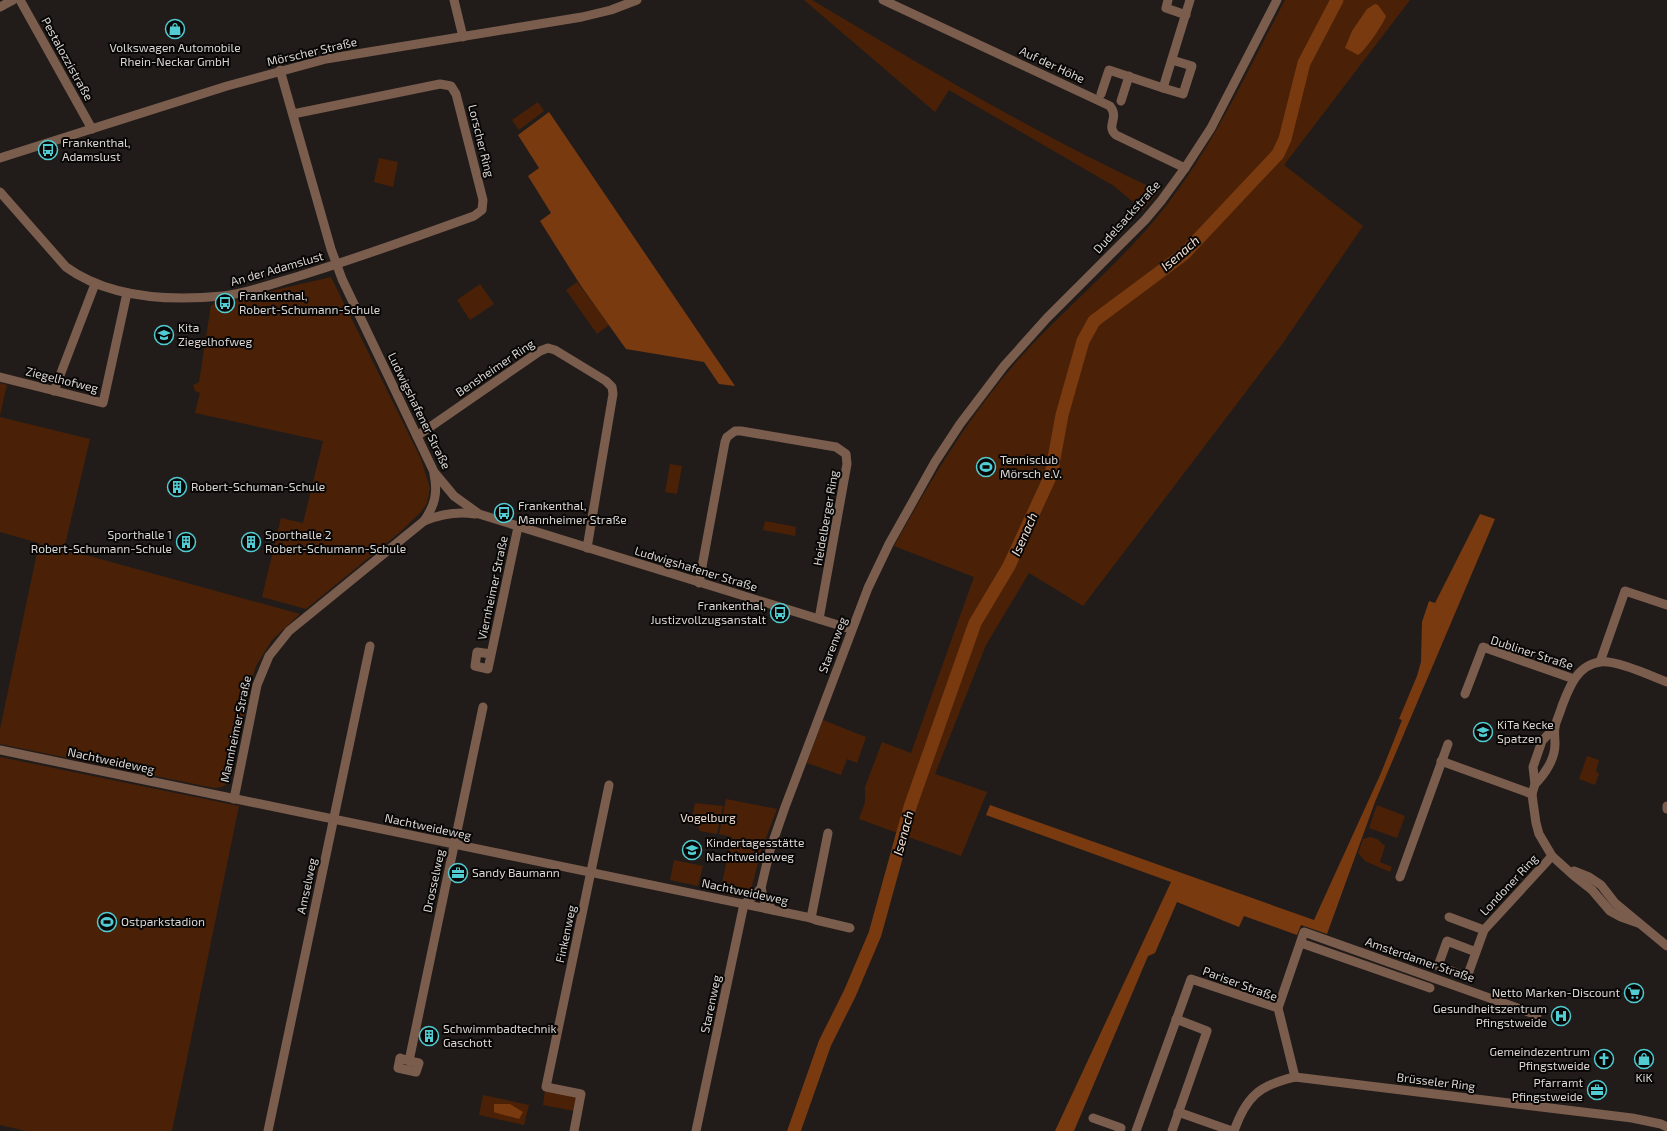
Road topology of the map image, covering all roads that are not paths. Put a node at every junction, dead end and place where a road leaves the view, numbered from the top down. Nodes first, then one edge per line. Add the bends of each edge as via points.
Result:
1 (13, 0) edge
2 (20, 0) edge
3 (454, 0) edge
4 (637, 0) edge
5 (883, 0) edge
6 (1168, 0) edge
7 (1190, 0) edge
8 (1277, 0) edge
9 (0, 7) edge
10 (1186, 15) junction
11 (463, 37) junction
12 (1172, 60) junction
13 (280, 70) junction
14 (1129, 76) junction
15 (1163, 88) junction
16 (1101, 94) dead end
17 (1121, 101) dead end
18 (293, 114) junction
19 (92, 129) junction
20 (0, 158) edge
21 (1185, 168) junction
22 (0, 192) edge
23 (336, 265) junction
24 (95, 284) junction
25 (127, 293) junction
26 (0, 377) edge
27 (54, 391) junction
28 (960, 424) joint
29 (417, 436) junction
30 (434, 472) junction
31 (479, 514) junction
32 (424, 521) junction
33 (518, 527) junction
34 (587, 548) junction
35 (699, 583) junction
36 (1667, 605) edge
37 (819, 619) junction
38 (851, 629) junction
39 (370, 646) dead end
40 (491, 654) dead end
41 (1600, 662) junction
42 (1574, 679) junction
43 (1667, 682) edge
44 (1465, 694) dead end
45 (483, 707) dead end
46 (1555, 727) junction
47 (1448, 744) dead end
48 (0, 750) edge
49 (1442, 761) junction
50 (1535, 784) junction
51 (609, 785) dead end
52 (1532, 794) junction
53 (234, 799) junction
54 (334, 819) junction
55 (828, 832) dead end
56 (454, 845) junction
57 (1552, 856) junction
58 (591, 873) junction
59 (1400, 877) dead end
60 (760, 888) junction
61 (744, 904) junction
62 (773, 910) junction
63 (1449, 917) dead end
64 (811, 918) junction
65 (850, 928) dead end
66 (1484, 930) junction
67 (1301, 943) junction
68 (1667, 946) edge
69 (1476, 952) junction
70 (1430, 988) dead end
71 (1278, 1008) junction
72 (1537, 1015) dead end
73 (1176, 1019) junction
74 (409, 1060) dead end
75 (1295, 1077) junction
76 (1178, 1112) junction
77 (1093, 1118) dead end
78 (1665, 1125) edge
79 (1120, 1129) edge
80 (268, 1131) edge
81 (574, 1131) edge
82 (696, 1131) edge
83 (1130, 1131) edge
84 (1136, 1131) edge
85 (1172, 1131) edge
86 (1233, 1131) edge

1 - 9 street
2 - 19 street, Pestalozzistraße
3 - 11 street
4 - 11 street, Mörscher Straße via 582,17
5 - 21 street, Auf der Höhe via 1110,106 1115,117 1111,126 1112,132
6 - 10 street via 1166,8
7 - 10 street
8 - 21 street, Dudelsackstraße via 1211,128
10 - 12 street
11 - 13 street, Mörscher Straße via 326,59
12 - 15 street
12 - 15 street via 1192,66 1183,94
13 - 18 street, Ludwigshafener Straße
13 - 19 street, Mörscher Straße
14 - 15 street
14 - 16 street via 1109,70
14 - 17 street
18 - 23 street, Ludwigshafener Straße
18 - 23 street, Lorscher Ring via 440,84 451,86 456,94 483,200 482,210 474,216
19 - 20 street, Mörscher Straße
21 - 28 street, Dudelsackstraße via 1145,220 1047,318 1004,366
22 - 24 street, An der Adamslust via 66,267
23 - 25 street, An der Adamslust via 224,296 190,298
23 - 29 street, Ludwigshafener Straße
24 - 25 street, An der Adamslust
24 - 27 street
25 - 27 street, Ziegelhofweg via 103,403
26 - 27 street, Ziegelhofweg
28 - 38 street, Starenweg via 889,544
29 - 30 street, Ludwigshafener Straße
29 - 34 street, Bensheimer Ring via 548,348 606,381 612,387 613,394
30 - 31 street, Ludwigshafener Straße via 454,496
30 - 32 street, Mannheimer Straße via 436,499
31 - 32 street, Mannheimer Straße via 449,513
31 - 33 street, Ludwigshafener Straße
32 - 53 street, Mannheimer Straße via 289,632 269,656 257,685
33 - 34 street, Ludwigshafener Straße
33 - 40 street, Viernheimer Straße
34 - 35 street, Ludwigshafener Straße
35 - 37 street, Ludwigshafener Straße
35 - 37 street, Heidelberger Ring via 724,442 727,437 741,431 836,447 846,454 848,464
36 - 41 street via 1625,591
37 - 38 street, Ludwigshafener Straße
38 - 60 street, Starenweg via 774,835
39 - 54 street, Amselweg
41 - 42 street
41 - 43 street via 1614,664
42 - 44 street, Dubliner Straße via 1483,647
42 - 46 street, Londoner Ring
45 - 56 street, Drosselweg
46 - 50 street, Londoner Ring via 1555,746 1546,772
46 - 50 street, Londoner Ring via 1542,741 1532,767
47 - 49 street
48 - 53 street, Nachtweideweg
49 - 52 street
49 - 59 street
50 - 52 street, Londoner Ring
51 - 58 street, Finkenweg
52 - 57 street, Londoner Ring via 1539,834
53 - 54 street, Nachtweideweg
54 - 56 street, Nachtweideweg
54 - 80 street, Amselweg
55 - 64 street
56 - 58 street, Nachtweideweg
56 - 74 street, Drosselweg
57 - 66 street, Londoner Ring
57 - 68 street, Londoner Ring via 1592,890 1610,911 1638,923
58 - 61 street, Nachtweideweg
58 - 81 street, Finkenweg via 546,1087 581,1094
60 - 61 street, Starenweg
60 - 62 street via 764,900
61 - 62 street, Nachtweideweg
61 - 82 street, Starenweg
62 - 64 street, Nachtweideweg
63 - 66 street, Londoner Ring
64 - 65 street, Nachtweideweg
66 - 69 street, Londoner Ring
67 - 70 street, Amsterdamer Straße
67 - 71 street
67 - 72 street, Amsterdamer Straße via 1304,932
69 - 69 street, Londoner Ring via 1467,977 1438,966 1447,941
71 - 73 street, Pariser Straße via 1191,979
71 - 75 street, Pariser Straße
73 - 76 street via 1208,1031
73 - 84 street, Pariser Straße
75 - 78 street, Brüsseler Ring via 1632,1118
75 - 86 street, Brüsseler Ring via 1264,1087 1254,1095 1240,1113
76 - 85 street
76 - 86 street
77 - 79 street
79 - 83 street

